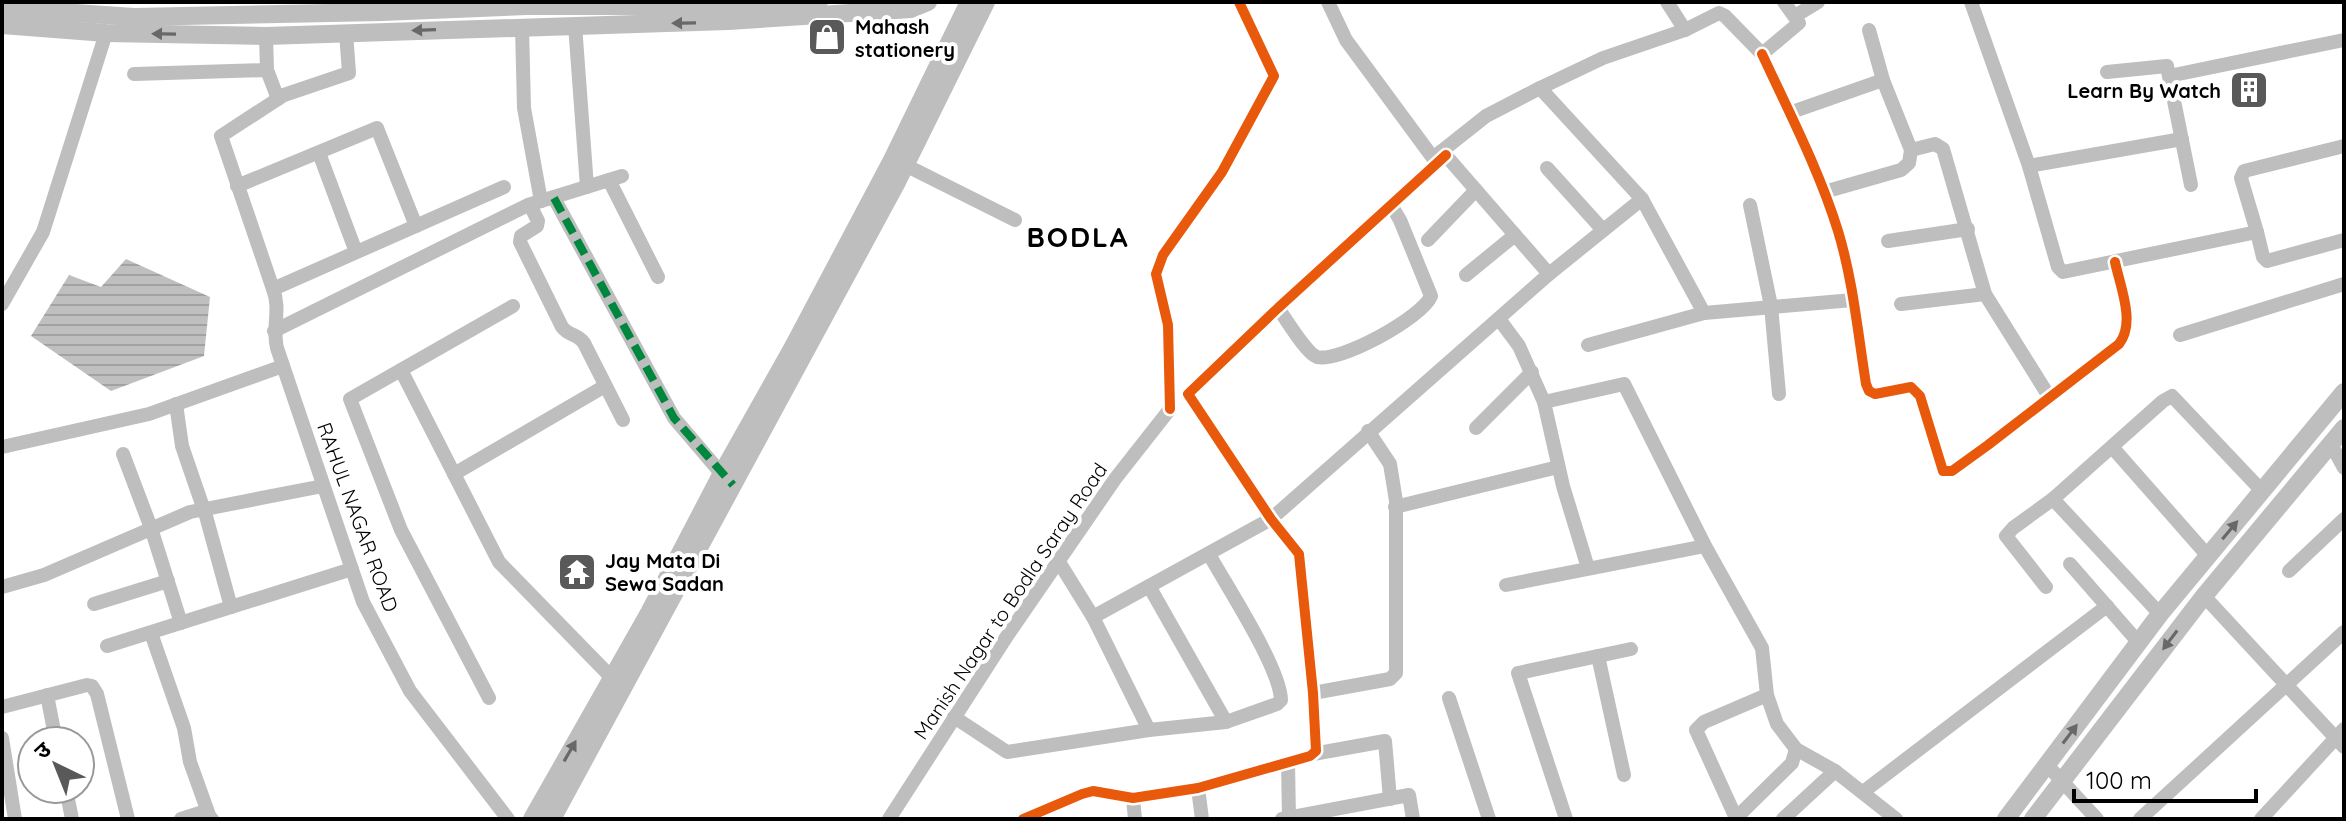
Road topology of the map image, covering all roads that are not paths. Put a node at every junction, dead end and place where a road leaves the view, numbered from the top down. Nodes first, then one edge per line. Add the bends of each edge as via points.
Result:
1 (819, 2) edge
2 (928, 2) edge
3 (969, 2) edge
4 (986, 2) edge
5 (1328, 2) edge
6 (1667, 2) edge
7 (1784, 2) edge
8 (1818, 2) edge
9 (1971, 2) edge
10 (517, 4) edge
11 (10, 7) edge
12 (382, 7) edge
13 (462, 9) junction
14 (726, 10) edge
15 (1795, 16) junction
16 (2, 25) edge
17 (575, 25) junction
18 (522, 27) junction
19 (463, 29) junction
20 (1685, 30) junction
21 (1869, 30) dead end
22 (346, 32) junction
23 (106, 33) junction
24 (266, 36) junction
25 (2344, 40) edge
26 (1762, 54) junction
27 (267, 70) junction
28 (2107, 72) dead end
29 (134, 74) dead end
30 (2169, 76) junction
31 (1883, 80) junction
32 (1540, 88) junction
33 (278, 99) junction
34 (1789, 113) junction
35 (2182, 139) junction
36 (2344, 146) edge
37 (1911, 150) junction
38 (319, 153) junction
39 (1444, 153) junction
40 (905, 165) junction
41 (2029, 166) junction
42 (1547, 168) dead end
43 (2191, 185) dead end
44 (237, 186) junction
45 (504, 187) dead end
46 (587, 187) junction
47 (1476, 190) junction
48 (1824, 192) junction
49 (1642, 199) junction
50 (542, 201) junction
51 (1391, 205) junction
52 (1750, 205) dead end
53 (1015, 220) dead end
54 (416, 226) junction
55 (1968, 229) junction
56 (1603, 230) junction
57 (2257, 232) junction
58 (1515, 235) junction
59 (1428, 240) dead end
60 (2344, 240) edge
61 (1888, 241) dead end
62 (356, 252) junction
63 (2115, 262) junction
64 (1549, 274) junction
65 (1466, 275) dead end
66 (658, 277) dead end
67 (2344, 284) edge
68 (273, 289) junction
69 (1985, 294) junction
70 (1853, 300) junction
71 (2, 304) edge
72 (1901, 304) dead end
73 (513, 306) dead end
74 (1771, 306) junction
75 (1278, 308) junction
76 (1704, 313) junction
77 (1499, 319) junction
78 (274, 331) junction
79 (2180, 335) dead end
80 (1588, 345) dead end
81 (283, 366) junction
82 (401, 370) junction
83 (1532, 372) junction
84 (605, 386) junction
85 (2344, 392) edge
86 (1779, 394) dead end
87 (2050, 398) junction
88 (1544, 402) junction
89 (176, 404) junction
90 (1170, 409) dead end
91 (623, 420) dead end
92 (1476, 428) dead end
93 (2344, 428) edge
94 (1368, 431) junction
95 (2331, 444) junction
96 (2, 447) edge
97 (2112, 447) junction
98 (123, 454) dead end
99 (1558, 467) junction
100 (2344, 468) edge
101 (454, 474) junction
102 (727, 480) junction
103 (323, 486) junction
104 (2262, 491) junction
105 (2053, 499) junction
106 (1395, 507) junction
107 (204, 508) junction
108 (1271, 519) junction
109 (2344, 519) edge
110 (151, 528) junction
111 (1705, 546) junction
112 (1209, 554) junction
113 (2208, 556) junction
114 (1059, 562) junction
115 (2070, 564) dead end
116 (1588, 568) junction
117 (352, 569) junction
118 (2289, 571) dead end
119 (168, 581) junction
120 (1506, 585) dead end
121 (1149, 586) junction
122 (2, 587) edge
123 (2046, 587) dead end
124 (2204, 596) junction
125 (94, 604) dead end
126 (2107, 606) junction
127 (231, 607) junction
128 (2160, 614) junction
129 (1093, 617) junction
130 (181, 623) junction
131 (2344, 632) edge
132 (151, 633) junction
133 (2139, 643) junction
134 (107, 646) dead end
135 (1631, 649) dead end
136 (1598, 656) junction
137 (612, 678) junction
138 (2286, 684) junction
139 (1313, 693) junction
140 (47, 695) junction
141 (1767, 695) junction
142 (489, 698) dead end
143 (1449, 698) dead end
144 (2, 707) edge
145 (954, 717) junction
146 (1226, 722) junction
147 (53, 725) edge
148 (1149, 730) junction
149 (2, 738) edge
150 (2341, 738) edge
151 (1796, 749) junction
152 (1313, 754) junction
153 (1288, 762) junction
154 (2047, 765) junction
155 (1835, 771) junction
156 (1624, 775) dead end
157 (2062, 781) junction
158 (1198, 788) junction
159 (1863, 792) junction
160 (1133, 798) junction
161 (1390, 799) junction
162 (210, 817) edge
163 (1285, 818) edge
164 (1735, 818) edge
165 (15, 819) edge
166 (128, 819) edge
167 (181, 819) edge
168 (508, 819) edge
169 (532, 819) edge
170 (552, 819) edge
171 (889, 819) edge
172 (1023, 819) edge
173 (1135, 819) edge
174 (1202, 819) edge
175 (1413, 819) edge
176 (1489, 819) edge
177 (1566, 819) edge
178 (1783, 819) edge
179 (1896, 819) edge
180 (2006, 819) edge
181 (2033, 819) edge
182 (2097, 819) edge
183 (2140, 819) edge
184 (2261, 819) edge

1 - 14 main road
2 - 14 main road via 911,9
3 - 102 main road
4 - 40 main road
5 - 39 street via 1346,40 1433,158
6 - 20 street
7 - 15 street
8 - 15 street
9 - 41 street
10 - 13 main road
10 - 14 main road
11 - 12 main road via 134,17
12 - 13 main road
13 - 19 main road
14 -> 17 main road
15 - 26 street via 1798,25
16 - 23 main road
17 - 18 main road
17 - 46 street
18 - 19 main road
18 - 50 street via 524,108
19 -> 22 main road
20 - 26 street via 1723,14
20 - 32 street via 1603,58
21 - 31 street
22 - 24 main road
22 - 33 street via 349,73
24 -> 23 main road
23 - 71 street via 43,232
24 - 27 street
25 - 30 street
26 - 34 street
27 - 29 street
27 - 33 street
28 - 30 street via 2167,66
30 - 35 street
31 - 34 street
31 - 37 street
32 - 39 street via 1486,116
32 - 49 street
33 - 44 street, RAHUL NAGAR ROAD via 221,136
34 - 48 street
35 - 41 street
35 - 43 street
36 - 57 street via 2244,171 2241,178
37 - 48 street via 1909,163 1901,170
37 - 55 street via 1935,144 1943,149
38 - 44 street
38 - 54 street via 377,128
38 - 62 street
39 - 47 street
39 - 51 street
40 - 53 street
40 - 102 main road
41 - 63 street via 2060,270
42 - 56 street
44 - 68 street, RAHUL NAGAR ROAD
45 - 54 street
46 - 50 street
46 - 66 street via 616,178
47 - 58 street
47 - 59 street
48 - 70 street
49 - 56 street
49 - 76 street
50 - 78 street
50 - 84 street via 537,226 520,242 562,327 582,339
50 - 102 street via 674,418
51 - 75 street
51 - 75 street via 1431,296 1417,314 1383,335 1319,357
52 - 74 street
54 - 62 street
55 - 61 street
55 - 69 street
56 - 64 street
57 - 60 street via 2267,261
57 - 63 street
58 - 64 street
58 - 65 street
62 - 68 street
63 - 87 street via 2126,335
64 - 77 street
67 - 79 street
68 - 78 street, RAHUL NAGAR ROAD via 279,302
69 - 72 street
69 - 87 street
70 - 74 street
70 - 87 street via 1869,391 1881,395 1915,390 1946,472
73 - 82 street
74 - 76 street
74 - 86 street
75 - 108 street via 1188,394
76 - 80 street
77 - 83 street
77 - 94 street
78 - 81 street, RAHUL NAGAR ROAD
81 - 89 street
81 - 103 street, RAHUL NAGAR ROAD
82 - 101 street
82 - 142 street via 350,399 401,530
83 - 88 street
83 - 92 street
84 - 91 street
84 - 101 street
85 - 104 main road
88 - 99 street
88 - 111 street via 1624,384
89 - 96 street
89 - 107 street via 182,446
90 - 114 street, Manish Nagar to Bodla Saray Road
93 - 95 main road
94 - 106 street via 1390,464
94 - 108 street
95 - 100 street
95 - 124 main road
97 - 104 street via 2172,396
97 - 105 street
97 - 113 street
98 - 110 street
99 - 106 street
99 - 116 street
101 - 137 street via 505,569
102 - 137 main road
102 - 170 main road
103 - 107 street
103 - 117 street, RAHUL NAGAR ROAD
113 -> 104 main road
105 - 123 street via 2006,536
105 - 128 street
106 - 139 street via 1395,676
107 - 110 street
107 - 127 street
108 - 112 street
108 - 139 street via 1301,562
109 - 118 street
110 - 119 street
110 - 122 street via 44,575
111 - 116 street
111 - 141 street via 1762,648
112 - 121 street
112 - 146 street via 1270,664 1281,695 1277,704
113 - 128 main road
114 - 129 street
114 - 145 street, Manish Nagar to Bodla Saray Road
115 - 126 street
116 - 120 street
117 - 127 street
117 - 168 street, RAHUL NAGAR ROAD via 363,602 410,691
119 - 125 street
119 - 130 street
121 - 129 street
121 - 146 street
124 - 138 street
124 -> 157 main road
126 - 133 street
126 - 159 street
127 - 130 street
128 - 133 main road
129 - 148 street
130 - 132 street
131 - 138 street
132 - 134 street
132 - 162 street
154 -> 133 main road
135 - 136 street
136 - 156 street
136 - 177 street via 1518,673
169 -> 137 main road
138 - 150 street
138 - 183 street
139 - 152 street
140 - 144 street
140 - 147 street
140 - 166 street via 87,685 95,689
141 - 151 street via 1777,724
141 - 164 street via 1696,730
143 - 176 street
145 - 148 street via 1007,752
145 - 171 street, Manish Nagar to Bodla Saray Road
146 - 148 street
149 - 165 street
150 - 184 street
151 - 155 street
151 - 164 street via 1792,763
152 - 153 street
152 - 161 street via 1385,741
153 - 158 street
153 - 163 street
154 - 157 street
154 - 180 main road
155 - 159 street
155 - 178 street
157 - 181 main road
157 - 182 street
158 - 160 street
158 - 174 street
159 - 179 street
160 - 172 street via 1093,791
160 - 173 street
161 - 163 street
161 - 175 street via 1409,795
162 - 167 street via 203,812

